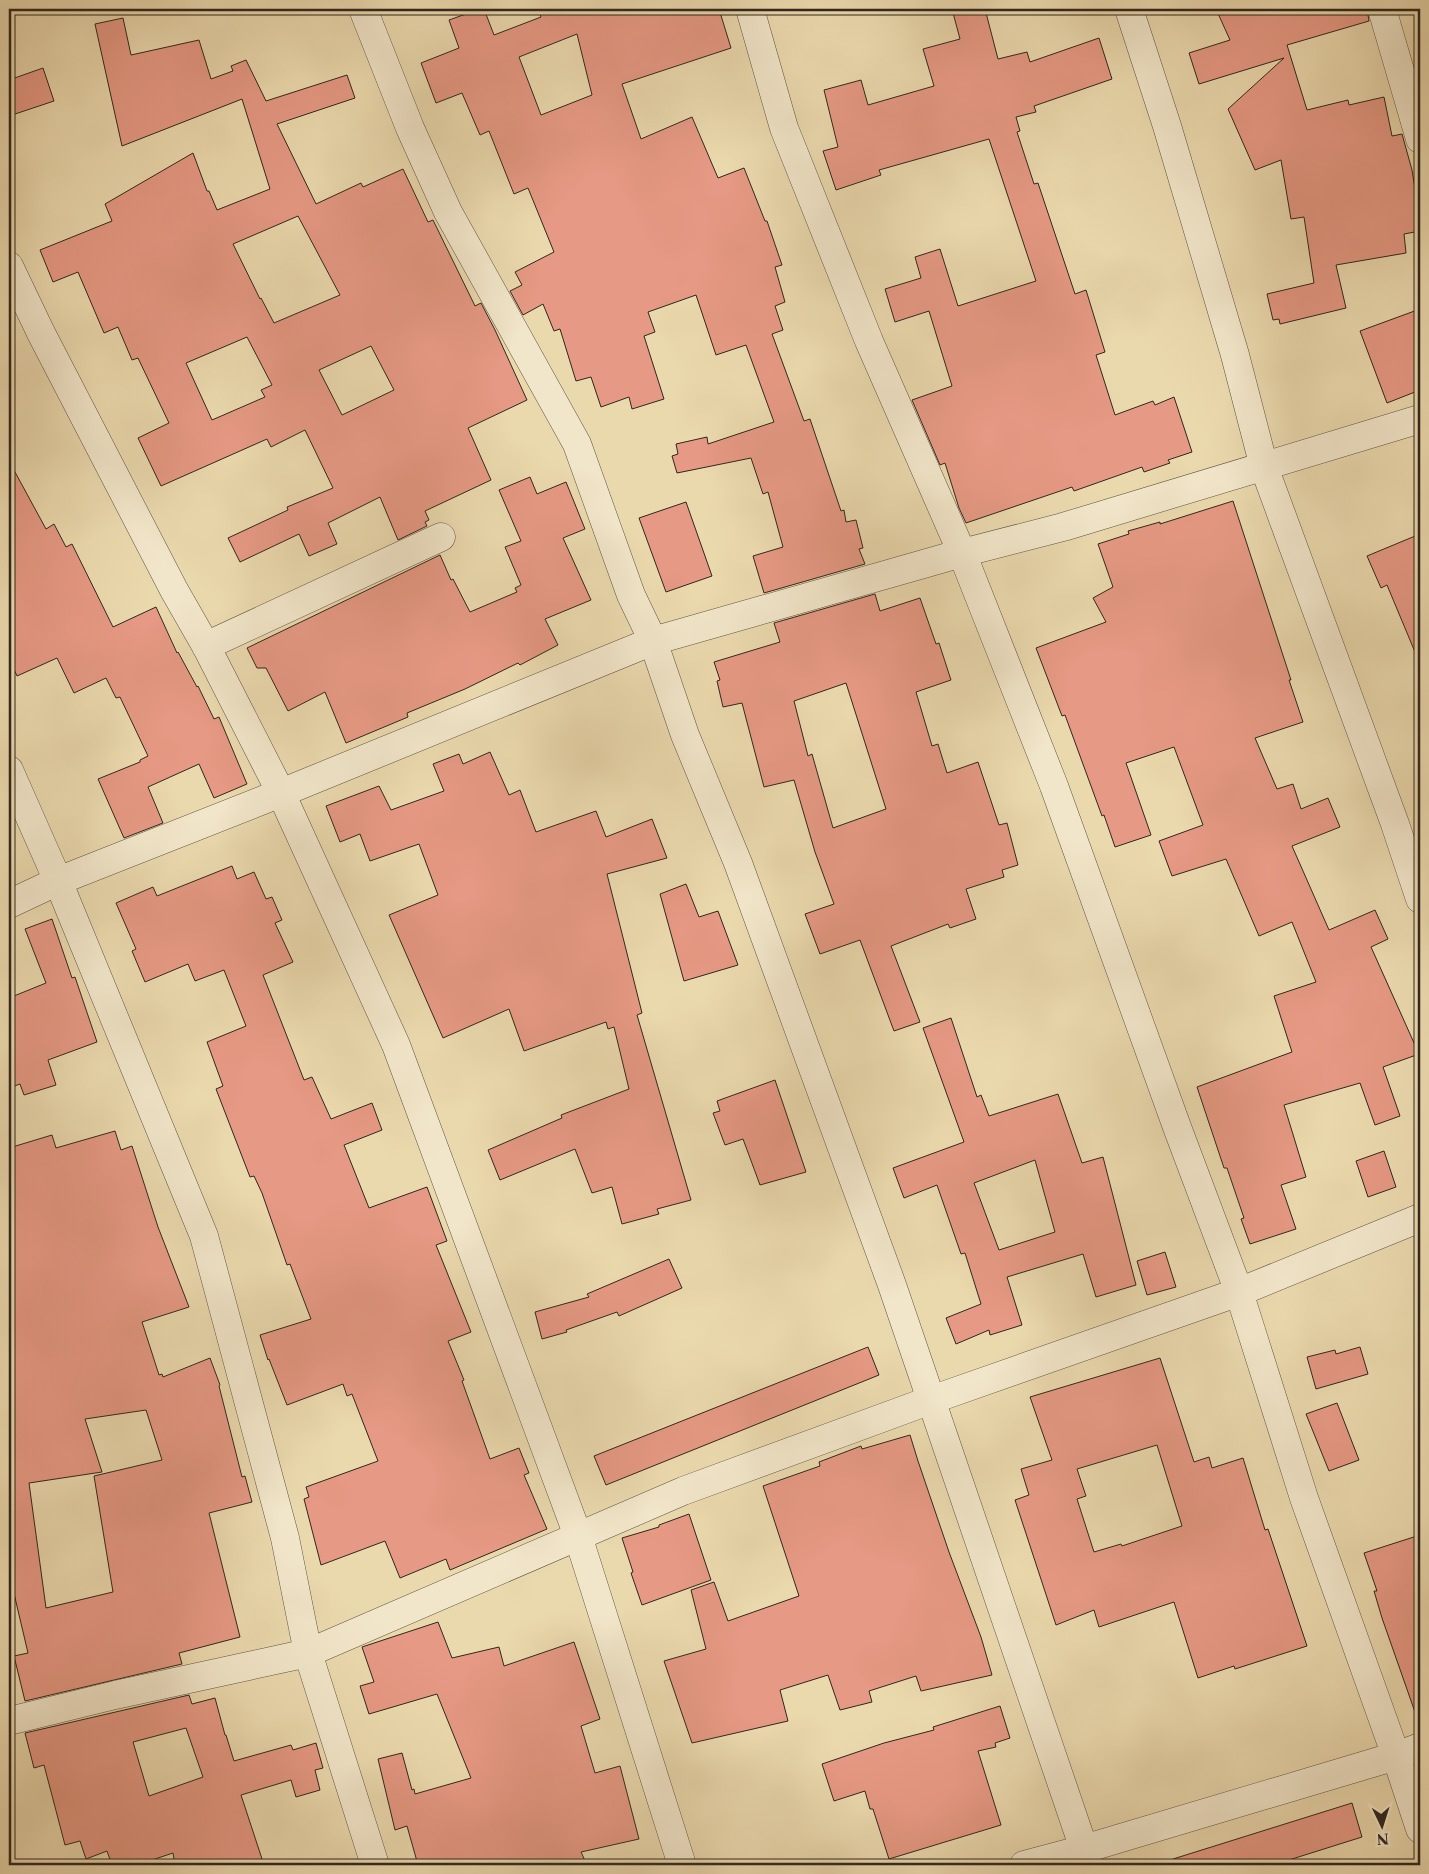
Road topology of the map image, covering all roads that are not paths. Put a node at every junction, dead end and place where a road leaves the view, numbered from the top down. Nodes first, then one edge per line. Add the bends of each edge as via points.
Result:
1 (363, 9) edge
2 (750, 9) edge
3 (1129, 9) edge
4 (1382, 9) edge
5 (1420, 139) edge
6 (9, 266) edge
7 (1420, 419) edge
8 (1264, 467) junction
9 (441, 537) dead end
10 (962, 553) junction
11 (653, 641) junction
12 (206, 646) junction
13 (9, 770) edge
14 (281, 793) junction
15 (58, 881) junction
16 (1420, 898) edge
17 (9, 904) edge
18 (1420, 1218) edge
19 (1239, 1292) junction
20 (931, 1400) junction
21 (578, 1536) junction
22 (308, 1653) junction
23 (9, 1721) edge
24 (1408, 1751) edge
25 (1420, 1829) edge
26 (1086, 1857) edge
27 (375, 1865) edge
28 (682, 1865) edge
29 (1024, 1865) edge

1 - 11 street via 410,128 448,212 577,444 631,595
2 - 10 street via 784,128 869,341
3 - 8 street via 1232,346
4 - 5 street
6 - 12 street via 169,581
7 - 8 street
8 - 10 street via 1063,527
8 - 16 street
9 - 12 street
10 - 11 street
10 - 19 street via 1054,786
11 - 14 street
11 - 20 street via 685,735 748,891 892,1284
12 - 14 street
13 - 15 street
14 - 15 street
14 - 21 street via 396,1044
15 - 17 street
15 - 22 street via 204,1236 286,1538
18 - 19 street
19 - 20 street
19 - 24 street via 1304,1498
20 - 21 street via 683,1492
20 - 26 street
21 - 22 street
21 - 28 street
22 - 23 street
22 - 27 street
24 - 25 street
24 - 26 street
26 - 29 street

